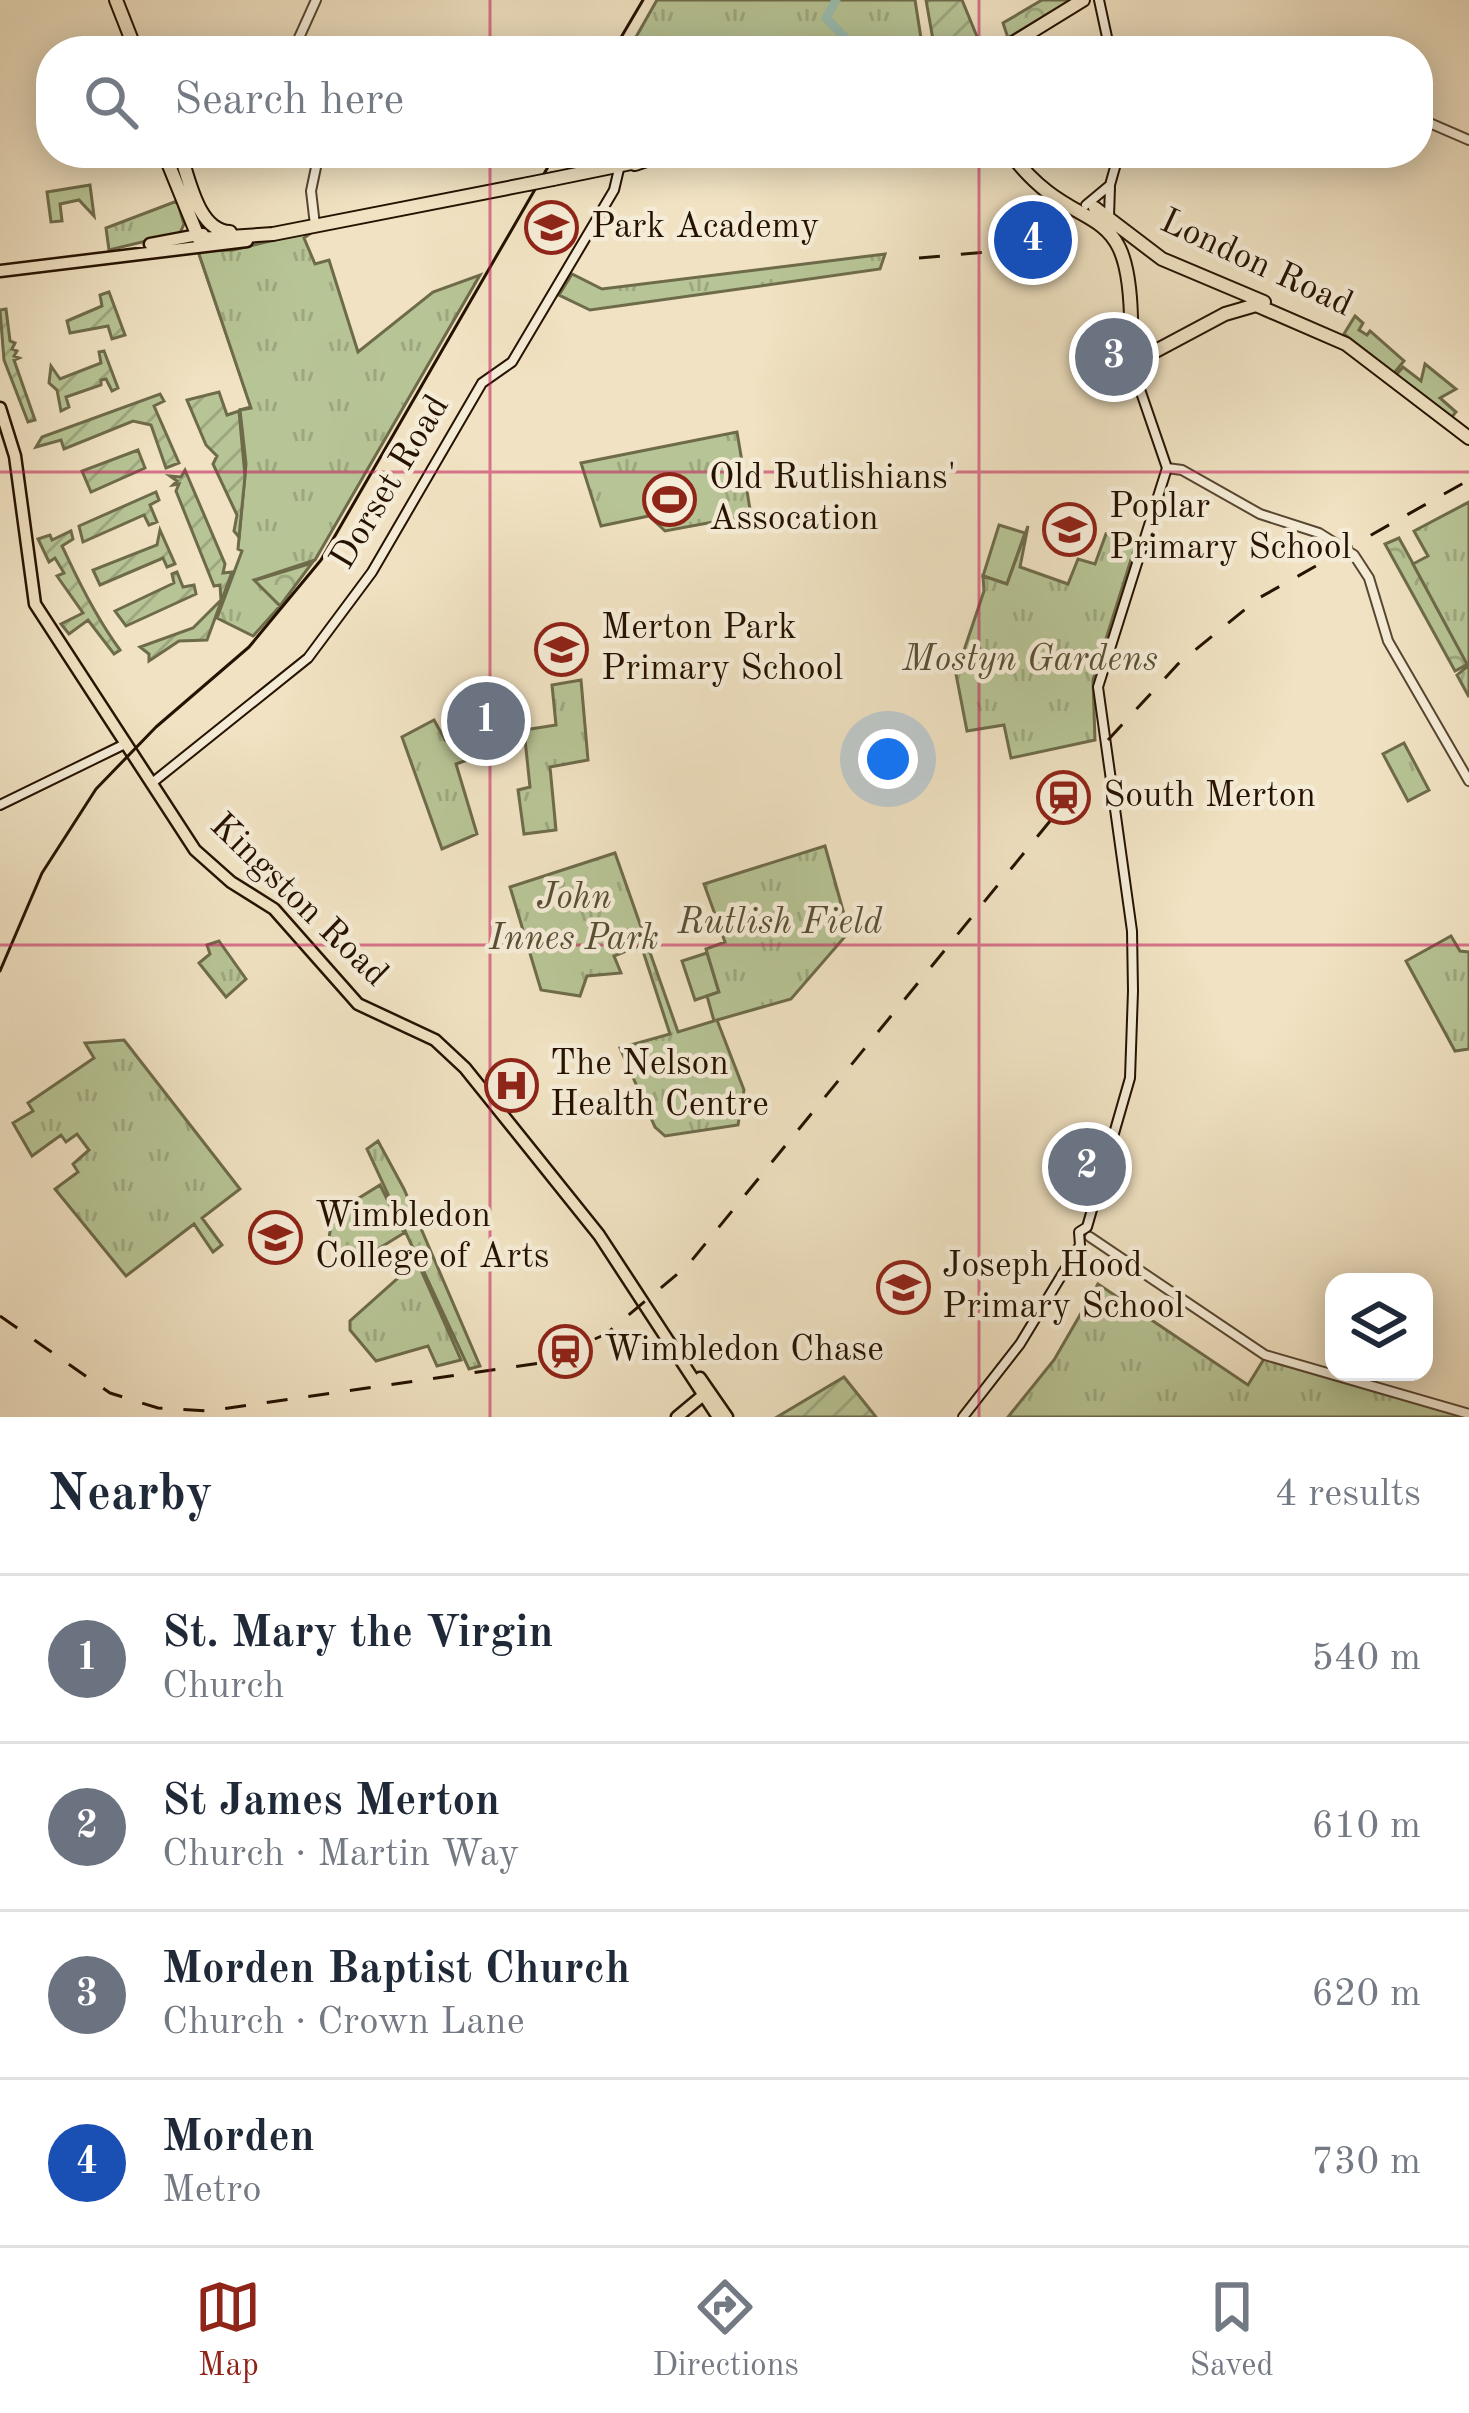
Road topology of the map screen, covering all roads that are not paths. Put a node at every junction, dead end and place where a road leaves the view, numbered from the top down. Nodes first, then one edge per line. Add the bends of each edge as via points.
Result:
1 (116, 0) edge
2 (316, 0) edge
3 (1091, 0) edge
4 (130, 36) edge
5 (300, 36) edge
6 (1027, 36) edge
7 (1036, 36) edge
8 (1104, 36) edge
9 (1433, 124) edge
10 (1469, 140) edge
11 (172, 168) edge
12 (186, 168) edge
13 (316, 168) edge
14 (606, 168) edge
15 (1025, 168) edge
16 (1029, 168) edge
17 (1115, 168) edge
18 (619, 169) joint
19 (593, 171) junction
20 (1110, 185) junction
21 (1100, 210) junction
22 (314, 221) junction
23 (205, 235) junction
24 (1143, 246) junction
25 (1125, 259) junction
26 (0, 272) edge
27 (1192, 274) junction
28 (1232, 311) junction
29 (1131, 346) junction
30 (1150, 354) junction
31 (1134, 371) junction
32 (0, 408) edge
33 (1469, 435) edge
34 (1167, 468) junction
35 (125, 744) junction
36 (152, 782) junction
37 (1469, 782) edge
38 (0, 805) edge
39 (1086, 1235) junction
40 (706, 1392) junction
41 (683, 1412) edge
42 (1469, 1414) edge
43 (720, 1415) edge
44 (963, 1417) edge

1 - 4 highway
2 - 5 main road
3 - 6 highway
3 - 7 highway
3 - 8 main road
9 - 10 main road
11 - 23 highway
12 - 23 highway
13 - 22 main road
14 - 19 highway
15 - 21 highway, London Road via 1040,188
16 - 21 highway, London Road
17 - 20 main road
18 - 19 highway
18 - 36 main road, Dorset Road via 619,182 517,355 482,383 348,607 308,658
19 - 22 highway, bridge
20 - 21 main road
20 - 21 main road
21 - 24 highway, London Road
21 - 25 highway, London Road
22 - 23 highway
22 - 23 highway via 273,233
23 - 26 main road
24 - 25 highway
24 - 27 highway, London Road
25 - 29 highway, London Road
27 - 28 highway via 1228,296
27 - 33 highway, London Road via 1336,331
28 - 30 highway
28 - 33 highway, London Road via 1256,305 1337,339
29 - 30 highway
29 - 31 main road
30 - 31 main road
31 - 34 main road
32 - 35 main road, Kingston Road via 19,478 31,594
34 - 37 main road via 1319,533 1358,559 1385,635
34 - 39 main road via 1098,687 1133,943 1132,1037 1130,1078
35 - 36 main road, Kingston Road
35 - 38 main road
36 - 40 main road, Kingston Road via 202,858 278,913 350,998 435,1040 465,1068 592,1225
39 - 42 main road via 1265,1355
39 - 44 main road via 1027,1334
40 - 41 main road
40 - 43 main road, Kingston Road
41 - 43 main road via 703,1406

